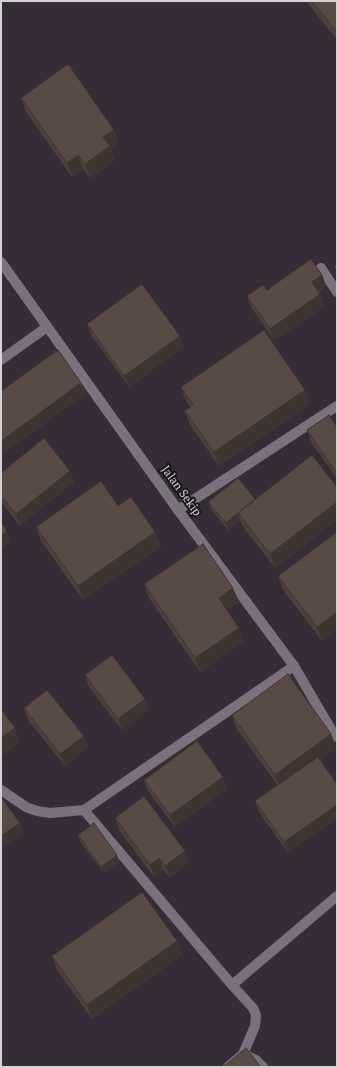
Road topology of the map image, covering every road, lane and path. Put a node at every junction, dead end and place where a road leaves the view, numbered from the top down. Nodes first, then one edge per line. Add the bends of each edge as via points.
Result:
1 (1, 262) edge
2 (321, 268) dead end
3 (337, 292) edge
4 (47, 328) junction
5 (1, 360) edge
6 (337, 406) edge
7 (178, 510) junction
8 (294, 666) junction
9 (337, 737) edge
10 (1, 790) edge
11 (84, 810) junction
12 (337, 896) edge
13 (232, 985) junction
14 (243, 1054) junction
15 (228, 1067) edge
16 (263, 1067) edge

1 - 4 street, Jalan Sekip
2 - 3 street
4 - 5 street
4 - 7 street, Jalan Sekip
6 - 7 street
7 - 8 street, Jalan Sekip
8 - 9 street, Jalan Sekip
8 - 11 street
10 - 11 street via 26,807 38,811 50,813
11 - 13 street
12 - 13 street
13 - 14 street via 253,1008 256,1015 255,1026
14 - 15 street
14 - 16 street via 256,1060

